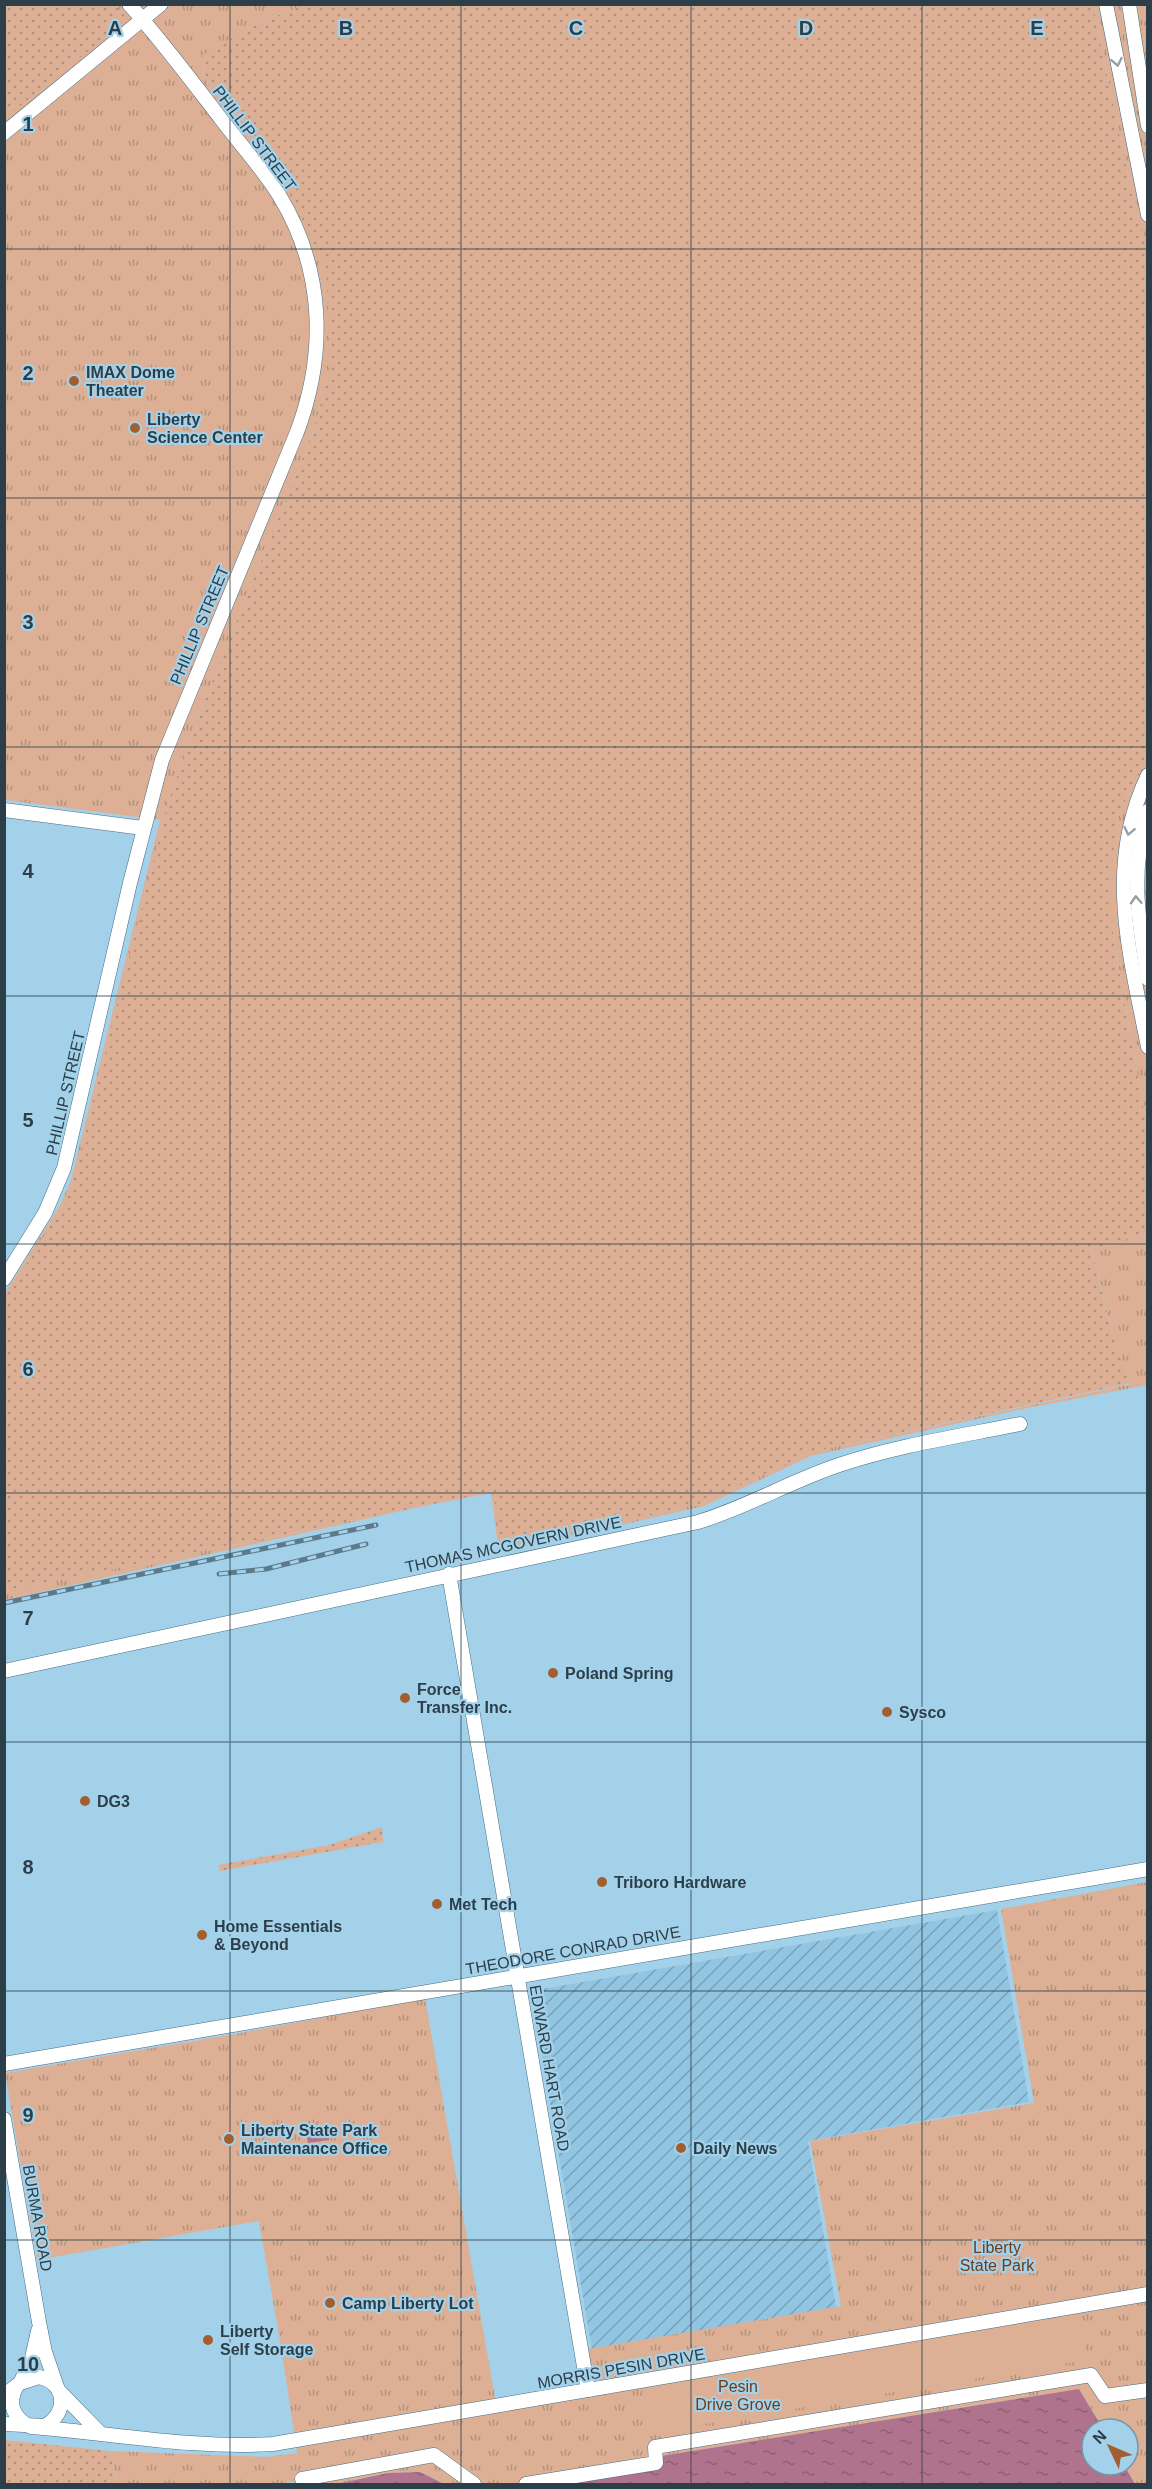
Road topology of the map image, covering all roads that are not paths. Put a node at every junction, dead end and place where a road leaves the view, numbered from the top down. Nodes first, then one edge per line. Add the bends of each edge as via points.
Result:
1 (129, 4) edge
2 (161, 4) edge
3 (1106, 4) edge
4 (1129, 4) edge
5 (142, 19) junction
6 (1148, 126) edge
7 (4, 133) edge
8 (1148, 215) edge
9 (1148, 776) edge
10 (4, 810) edge
11 (1148, 811) edge
12 (143, 828) junction
13 (1148, 979) edge
14 (1148, 1047) edge
15 (4, 1279) edge
16 (1020, 1424) dead end
17 (449, 1574) junction
18 (4, 1671) edge
19 (1148, 1869) edge
20 (518, 1976) junction
21 (4, 2064) edge
22 (4, 2119) edge
23 (1148, 2294) edge
24 (39, 2322) junction
25 (18, 2384) junction
26 (58, 2389) junction
27 (588, 2390) junction
28 (1148, 2390) edge
29 (4, 2395) edge
30 (4, 2424) edge
31 (30, 2427) junction
32 (99, 2432) junction
33 (306, 2484) edge
34 (474, 2484) edge
35 (526, 2484) edge

1 - 5 street, PHILLIP STREET
2 - 5 street
3 -> 8 street
4 - 6 street
5 - 7 street
5 - 12 street, PHILLIP STREET via 287,210 313,279 318,333 315,368 304,413 170,738
9 -> 14 street via 1129,830 1122,891
10 - 12 street
13 -> 11 street via 1136,895 1138,851
12 - 15 street, PHILLIP STREET via 64,1168 45,1213
16 - 17 street, THOMAS MCGOVERN DRIVE via 845,1463 698,1522
17 - 18 street, THOMAS MCGOVERN DRIVE
17 - 20 street, EDWARD HART ROAD
19 - 20 street, THEODORE CONRAD DRIVE
20 - 21 street, THEODORE CONRAD DRIVE
20 - 27 street, EDWARD HART ROAD
22 - 24 street, BURMA ROAD
23 - 27 street, MORRIS PESIN DRIVE
24 - 25 street, BURMA ROAD via 32,2358
24 - 26 street, BURMA ROAD
25 - 26 street via 39,2377
25 - 29 street
25 - 31 street via 12,2395 12,2407 16,2417
26 - 31 street via 61,2407 55,2419 44,2426
26 - 32 street
27 - 32 street, MORRIS PESIN DRIVE via 273,2444 199,2446
28 - 35 street via 1105,2396 1091,2375 655,2447 656,2463
30 - 31 street, MORRIS PESIN DRIVE
31 - 32 street, MORRIS PESIN DRIVE
33 - 34 street via 302,2479 434,2455

